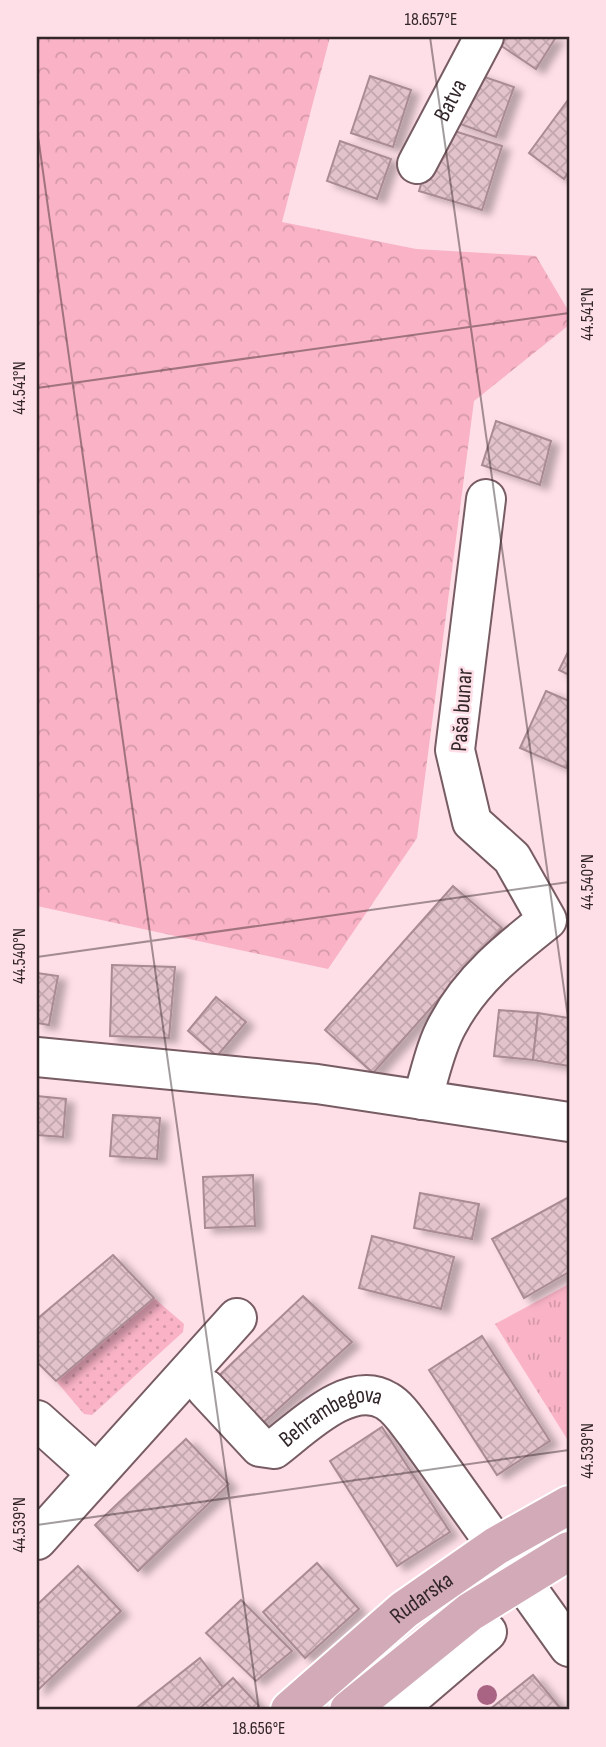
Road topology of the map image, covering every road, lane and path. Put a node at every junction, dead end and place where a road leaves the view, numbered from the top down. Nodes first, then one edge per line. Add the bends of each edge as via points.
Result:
1 (484, 37) edge
2 (417, 164) dead end
3 (485, 499) dead end
4 (558, 918) edge
5 (37, 1057) edge
6 (422, 1100) junction
7 (569, 1122) edge
8 (237, 1318) dead end
9 (206, 1389) dead end
10 (37, 1420) edge
11 (96, 1473) junction
12 (569, 1505) edge
13 (37, 1540) edge
14 (496, 1546) junction
15 (569, 1551) edge
16 (520, 1579) junction
17 (487, 1632) dead end
18 (569, 1647) edge
19 (290, 1710) edge
20 (349, 1710) edge
21 (396, 1710) edge

1 - 2 street, Batva
3 - 4 street, Paša bunar via 455,750 472,822 512,858
4 - 6 street, Paša bunar via 500,957 462,1002 447,1025
5 - 6 street via 317,1084
6 - 7 street
8 - 11 street
9 - 14 street, Behrambegova via 266,1450 347,1398 368,1395 387,1401 416,1433
10 - 11 street
11 - 13 street
12 - 14 main road, Rudarska
14 - 16 street
14 - 19 main road, Rudarska via 404,1611
15 - 16 main road, Rudarska
16 - 18 street
16 - 20 main road, Rudarska via 439,1636
17 - 21 street

